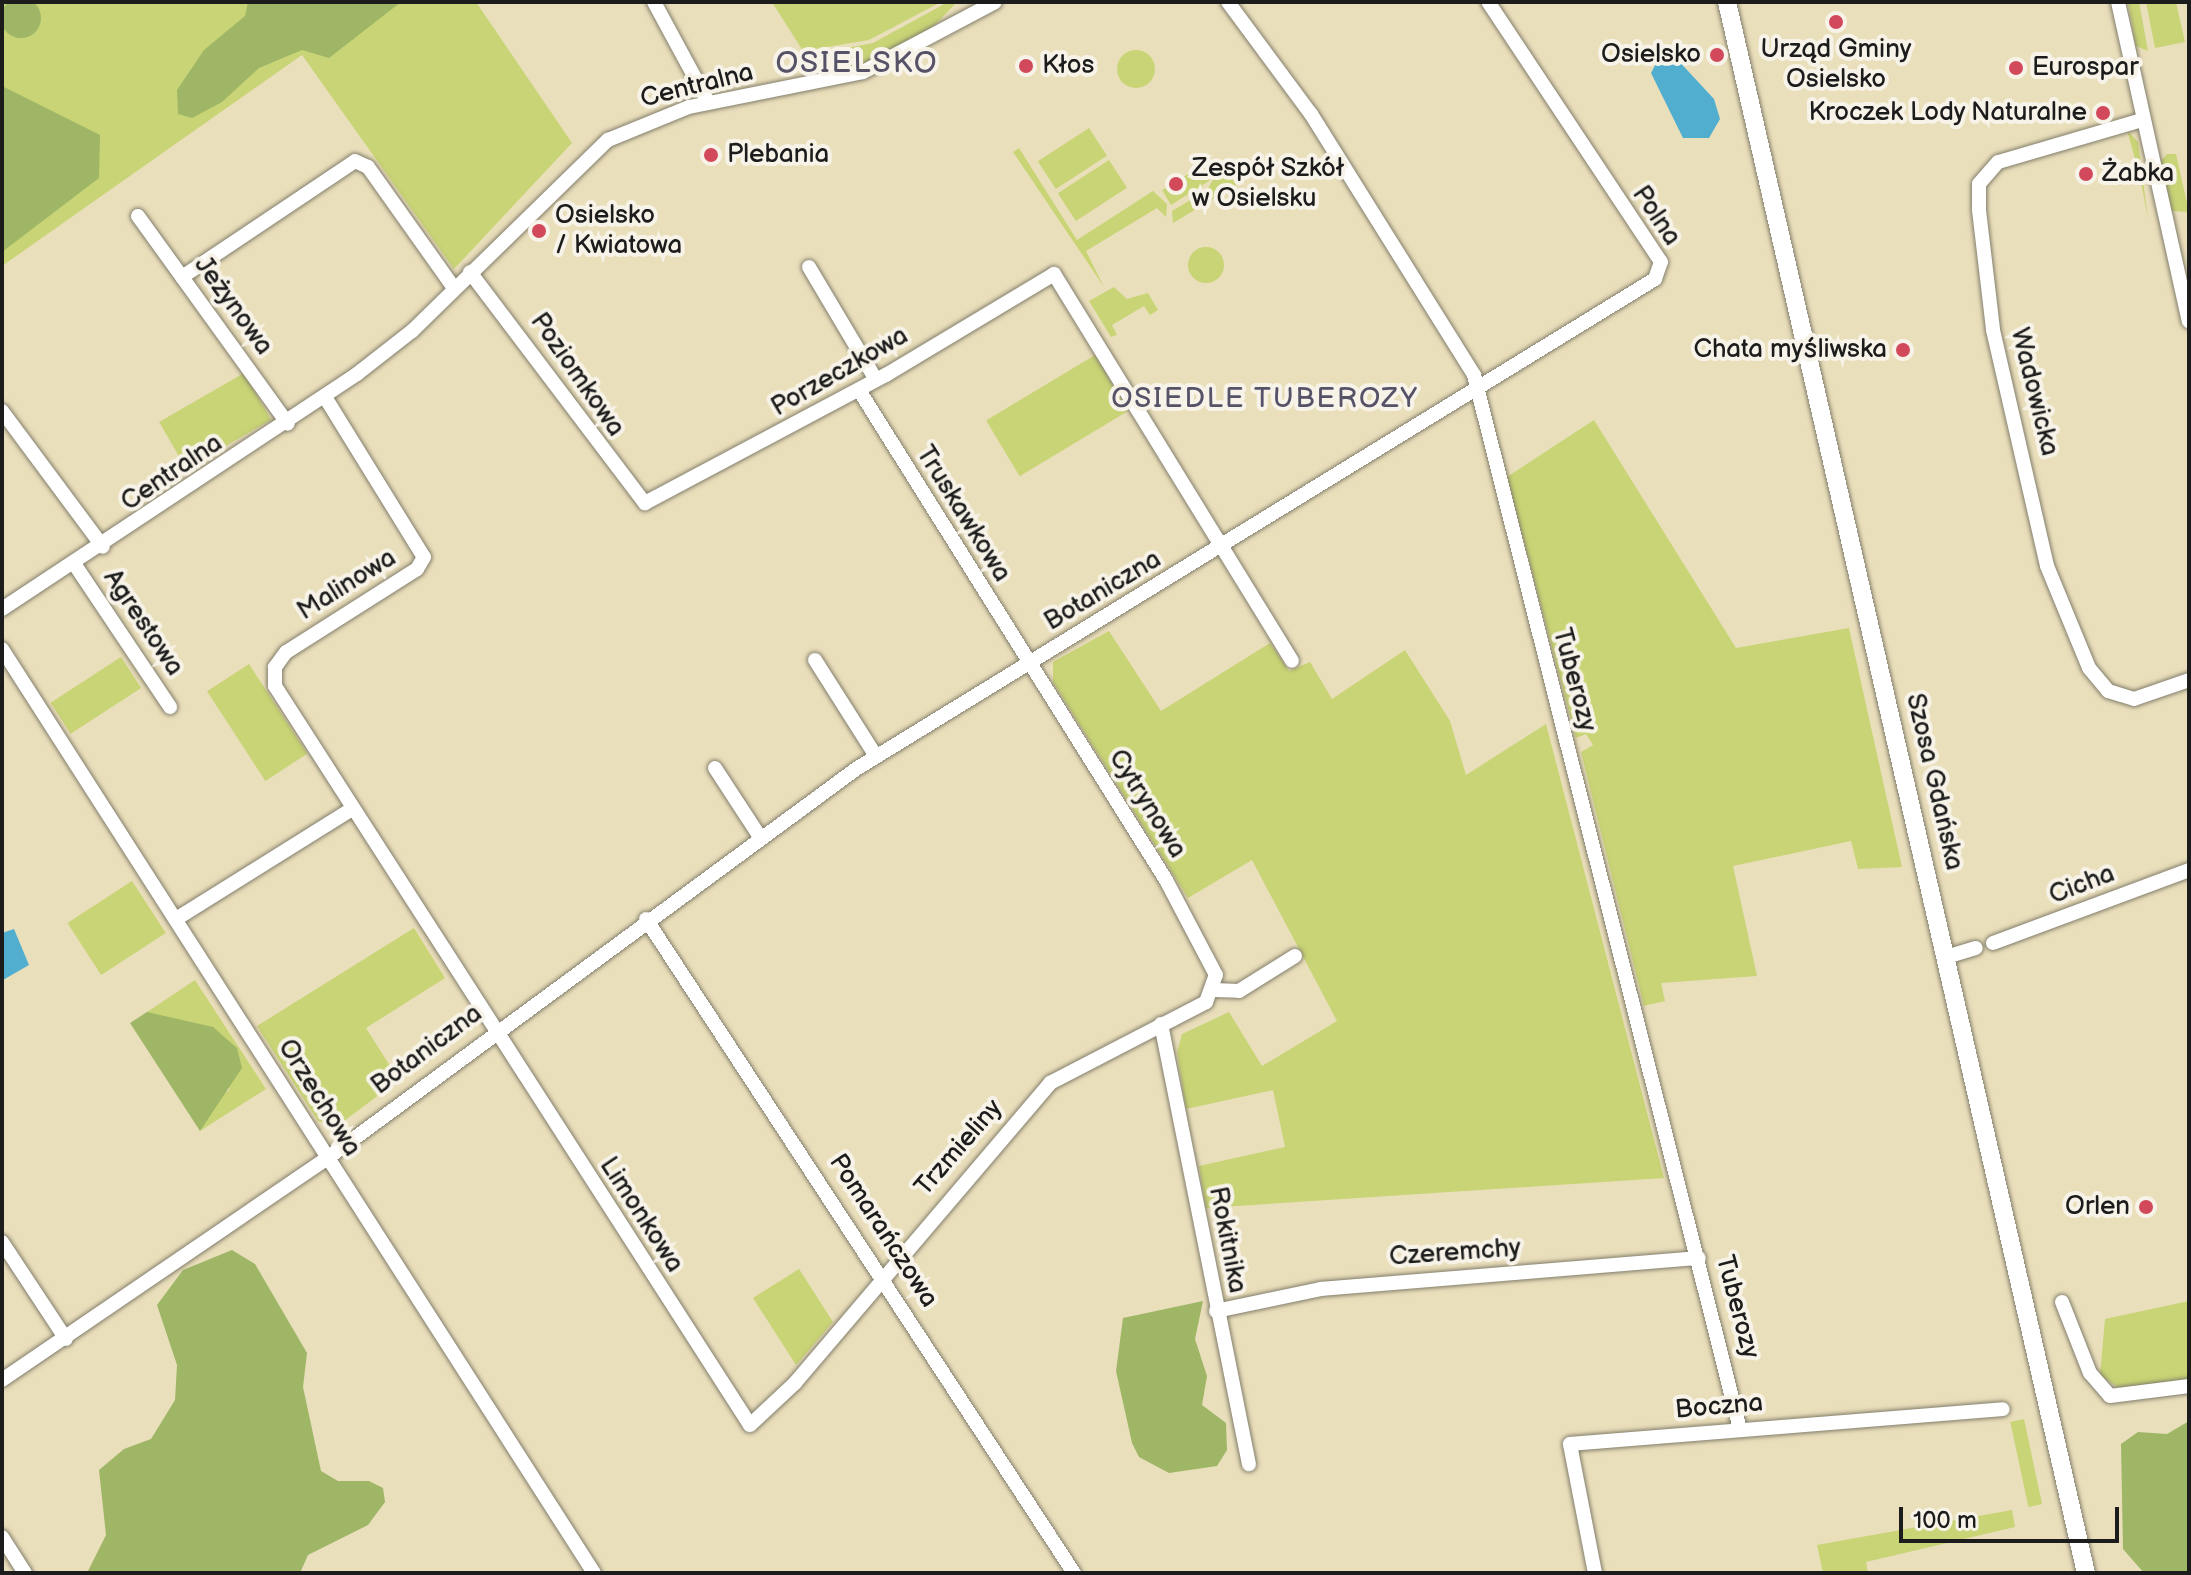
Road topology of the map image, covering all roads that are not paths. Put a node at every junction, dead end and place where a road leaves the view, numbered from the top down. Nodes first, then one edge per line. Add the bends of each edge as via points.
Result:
1 (654, 2) edge
2 (995, 2) edge
3 (1228, 2) edge
4 (1488, 2) edge
5 (1727, 2) edge
6 (2118, 2) edge
7 (708, 102) junction
8 (2142, 120) junction
9 (138, 216) dead end
10 (809, 267) dead end
11 (470, 272) junction
12 (182, 277) junction
13 (454, 288) junction
14 (2189, 321) edge
15 (876, 380) junction
16 (859, 390) junction
17 (1476, 392) junction
18 (325, 397) junction
19 (2, 411) edge
20 (288, 424) junction
21 (645, 503) joint
22 (103, 547) junction
23 (1222, 547) junction
24 (75, 565) junction
25 (2, 609) edge
26 (2, 649) edge
27 (815, 660) dead end
28 (1292, 661) dead end
29 (1031, 662) junction
30 (2189, 680) edge
31 (170, 707) dead end
32 (876, 756) junction
33 (715, 768) dead end
34 (352, 809) junction
35 (760, 837) junction
36 (2189, 870) edge
37 (176, 919) junction
38 (646, 919) junction
39 (1993, 943) dead end
40 (1976, 948) dead end
41 (1295, 956) dead end
42 (1946, 957) junction
43 (1215, 982) junction
44 (1161, 1024) junction
45 (494, 1030) junction
46 (329, 1157) junction
47 (2, 1242) edge
48 (1699, 1258) junction
49 (884, 1278) junction
50 (2062, 1302) dead end
51 (1216, 1311) junction
52 (66, 1339) junction
53 (2, 1380) edge
54 (2189, 1386) edge
55 (2003, 1409) dead end
56 (750, 1425) joint
57 (1740, 1429) junction
58 (1249, 1464) dead end
59 (2, 1537) edge
60 (25, 1573) edge
61 (594, 1573) edge
62 (1074, 1573) edge
63 (1595, 1573) edge
64 (2086, 1573) edge

1 - 7 street
2 - 7 street, Centralna via 863,72
3 - 17 street, Tuberozy via 1311,114 1470,367
4 - 17 street, Polna via 1662,269
5 - 42 main road, Szosa Gdańska
6 - 8 street
7 - 11 street, Centralna via 645,122 596,147
8 - 14 street
8 - 30 street, Wadowicka via 1998,162 1979,184 1979,210 1993,330 2047,566 2089,668 2108,691 2134,699
9 - 12 street, Jeżynowa
10 - 15 street
11 - 13 street, Centralna
11 - 21 street, Poziomkowa
12 - 13 street via 355,161 368,167
12 - 20 street, Jeżynowa
13 - 18 street, Centralna
15 - 16 street, Porzeczkowa
15 - 23 street, Porzeczkowa via 1054,274
16 - 21 street, Porzeczkowa
16 - 29 street, Truskawkowa
17 - 23 street, Botaniczna
17 - 48 street, Tuberozy
18 - 20 street, Centralna
18 - 34 street, Malinowa via 424,557 417,569 286,652 275,667 279,693
19 - 22 street
20 - 22 street, Centralna
22 - 24 street, Centralna
23 - 28 street
23 - 29 street, Botaniczna
24 - 25 street, Centralna
24 - 31 street, Agrestowa
26 - 37 street, Orzechowa
27 - 32 street
29 - 32 street, Botaniczna
29 - 43 street, Cytrynowa
32 - 35 street, Botaniczna
33 - 35 street
34 - 37 street
34 - 45 street, Malinowa
35 - 38 street, Botaniczna
36 - 39 street, Cicha
37 - 46 street, Orzechowa
38 - 45 street, Botaniczna
38 - 49 street, Pomarańczowa
40 - 42 street
41 - 43 street, Trzmieliny via 1239,991
42 - 64 main road, Szosa Gdańska
43 - 44 street, Trzmieliny via 1206,1002
44 - 49 street, Trzmieliny via 1050,1083
44 - 51 street, Rokitnika
45 - 46 street, Botaniczna
45 - 56 street, Limonkowa
46 - 52 street, Botaniczna
46 - 61 street, Orzechowa
47 - 52 street
48 - 51 street, Czeremchy via 1321,1289
48 - 57 street, Tuberozy
49 - 56 street, Trzmieliny
49 - 62 street, Pomarańczowa
50 - 54 street via 2090,1373 2110,1396
51 - 58 street, Rokitnika
52 - 53 street, Botaniczna
55 - 57 street, Boczna
57 - 63 street, Boczna via 1570,1444
59 - 60 street

